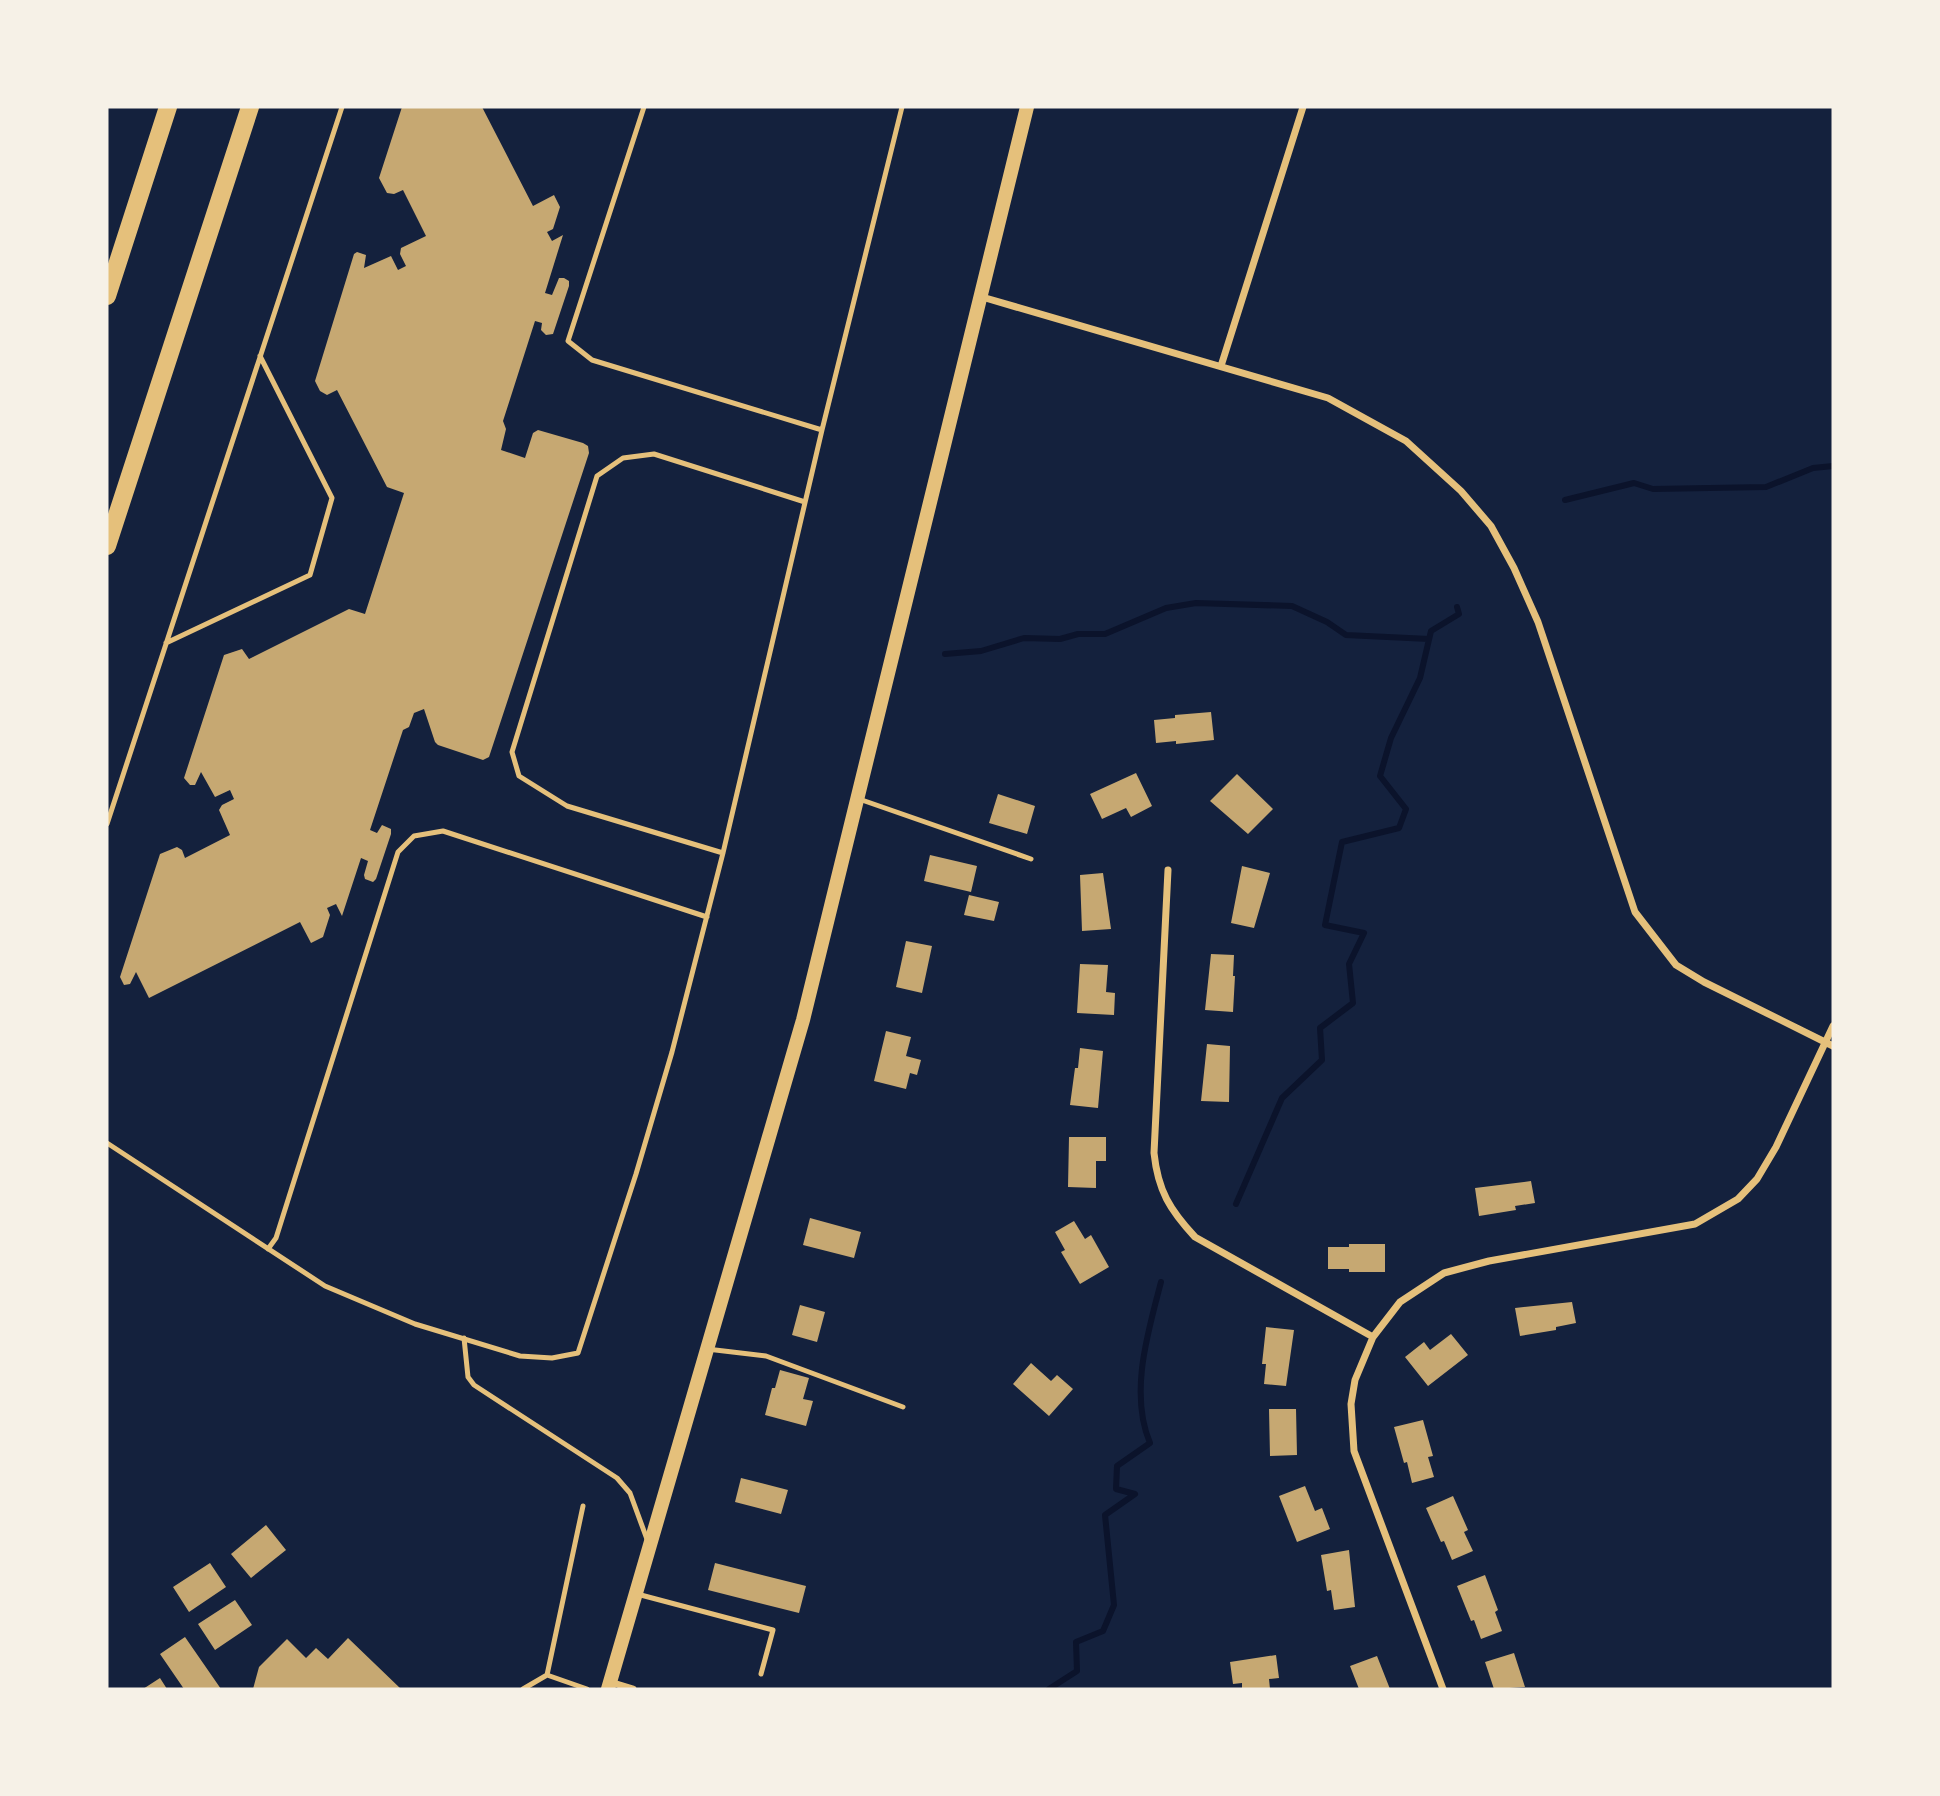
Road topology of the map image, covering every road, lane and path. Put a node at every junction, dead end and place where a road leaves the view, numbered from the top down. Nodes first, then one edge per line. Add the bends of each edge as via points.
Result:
1 (168, 107) edge
2 (250, 107) edge
3 (342, 107) edge
4 (644, 107) edge
5 (902, 107) edge
6 (1027, 107) edge
7 (1303, 107) edge
8 (107, 296) edge
9 (982, 297) junction
10 (260, 356) junction
11 (1221, 366) junction
12 (822, 430) junction
13 (805, 502) junction
14 (107, 546) edge
15 (166, 643) junction
16 (858, 799) junction
17 (107, 824) edge
18 (723, 853) junction
19 (1031, 859) dead end
20 (1168, 870) dead end
21 (706, 917) junction
22 (1833, 1026) edge
23 (1825, 1043) junction
24 (1833, 1046) edge
25 (107, 1143) edge
26 (268, 1249) junction
27 (1373, 1337) junction
28 (464, 1339) junction
29 (707, 1349) junction
30 (903, 1407) dead end
31 (583, 1506) dead end
32 (649, 1548) junction
33 (636, 1594) junction
34 (761, 1674) dead end
35 (547, 1675) junction
36 (609, 1686) edge
37 (523, 1689) edge
38 (587, 1689) edge
39 (633, 1689) edge
40 (1443, 1689) edge

1 - 8 highway
2 - 14 highway
3 - 10 lane
4 - 12 lane via 568,341 592,360
5 - 12 lane
6 - 9 main road
7 - 11 street
9 - 11 street
9 - 16 main road
10 - 15 lane
10 - 15 lane via 332,498 310,575
11 - 23 street via 1328,398 1406,441 1461,491 1491,526 1538,622 1635,912 1676,965
12 - 13 lane
13 - 18 lane
13 - 18 lane via 653,454 623,458 597,476 512,752 519,776 567,806
15 - 17 lane
16 - 19 lane
16 - 29 main road via 803,1020
18 - 21 lane
20 - 27 street via 1154,1153 1163,1193 1173,1214 1195,1237
21 - 26 lane via 443,831 414,836 398,852 276,1238
21 - 28 lane via 656,1107 578,1353 552,1358 520,1356
22 - 23 street
23 - 24 street
23 - 27 street via 1776,1147 1757,1179 1738,1199 1695,1224 1444,1273 1400,1302
25 - 26 lane
26 - 28 lane via 325,1286
27 - 40 street via 1355,1380 1351,1404 1354,1451
28 - 32 lane via 468,1377 474,1385 617,1478 630,1493
29 - 30 lane via 766,1356
29 - 32 main road
31 - 35 lane
32 - 33 main road
33 - 34 lane via 773,1630
33 - 36 main road
35 - 37 lane
35 - 38 lane
36 - 39 street

